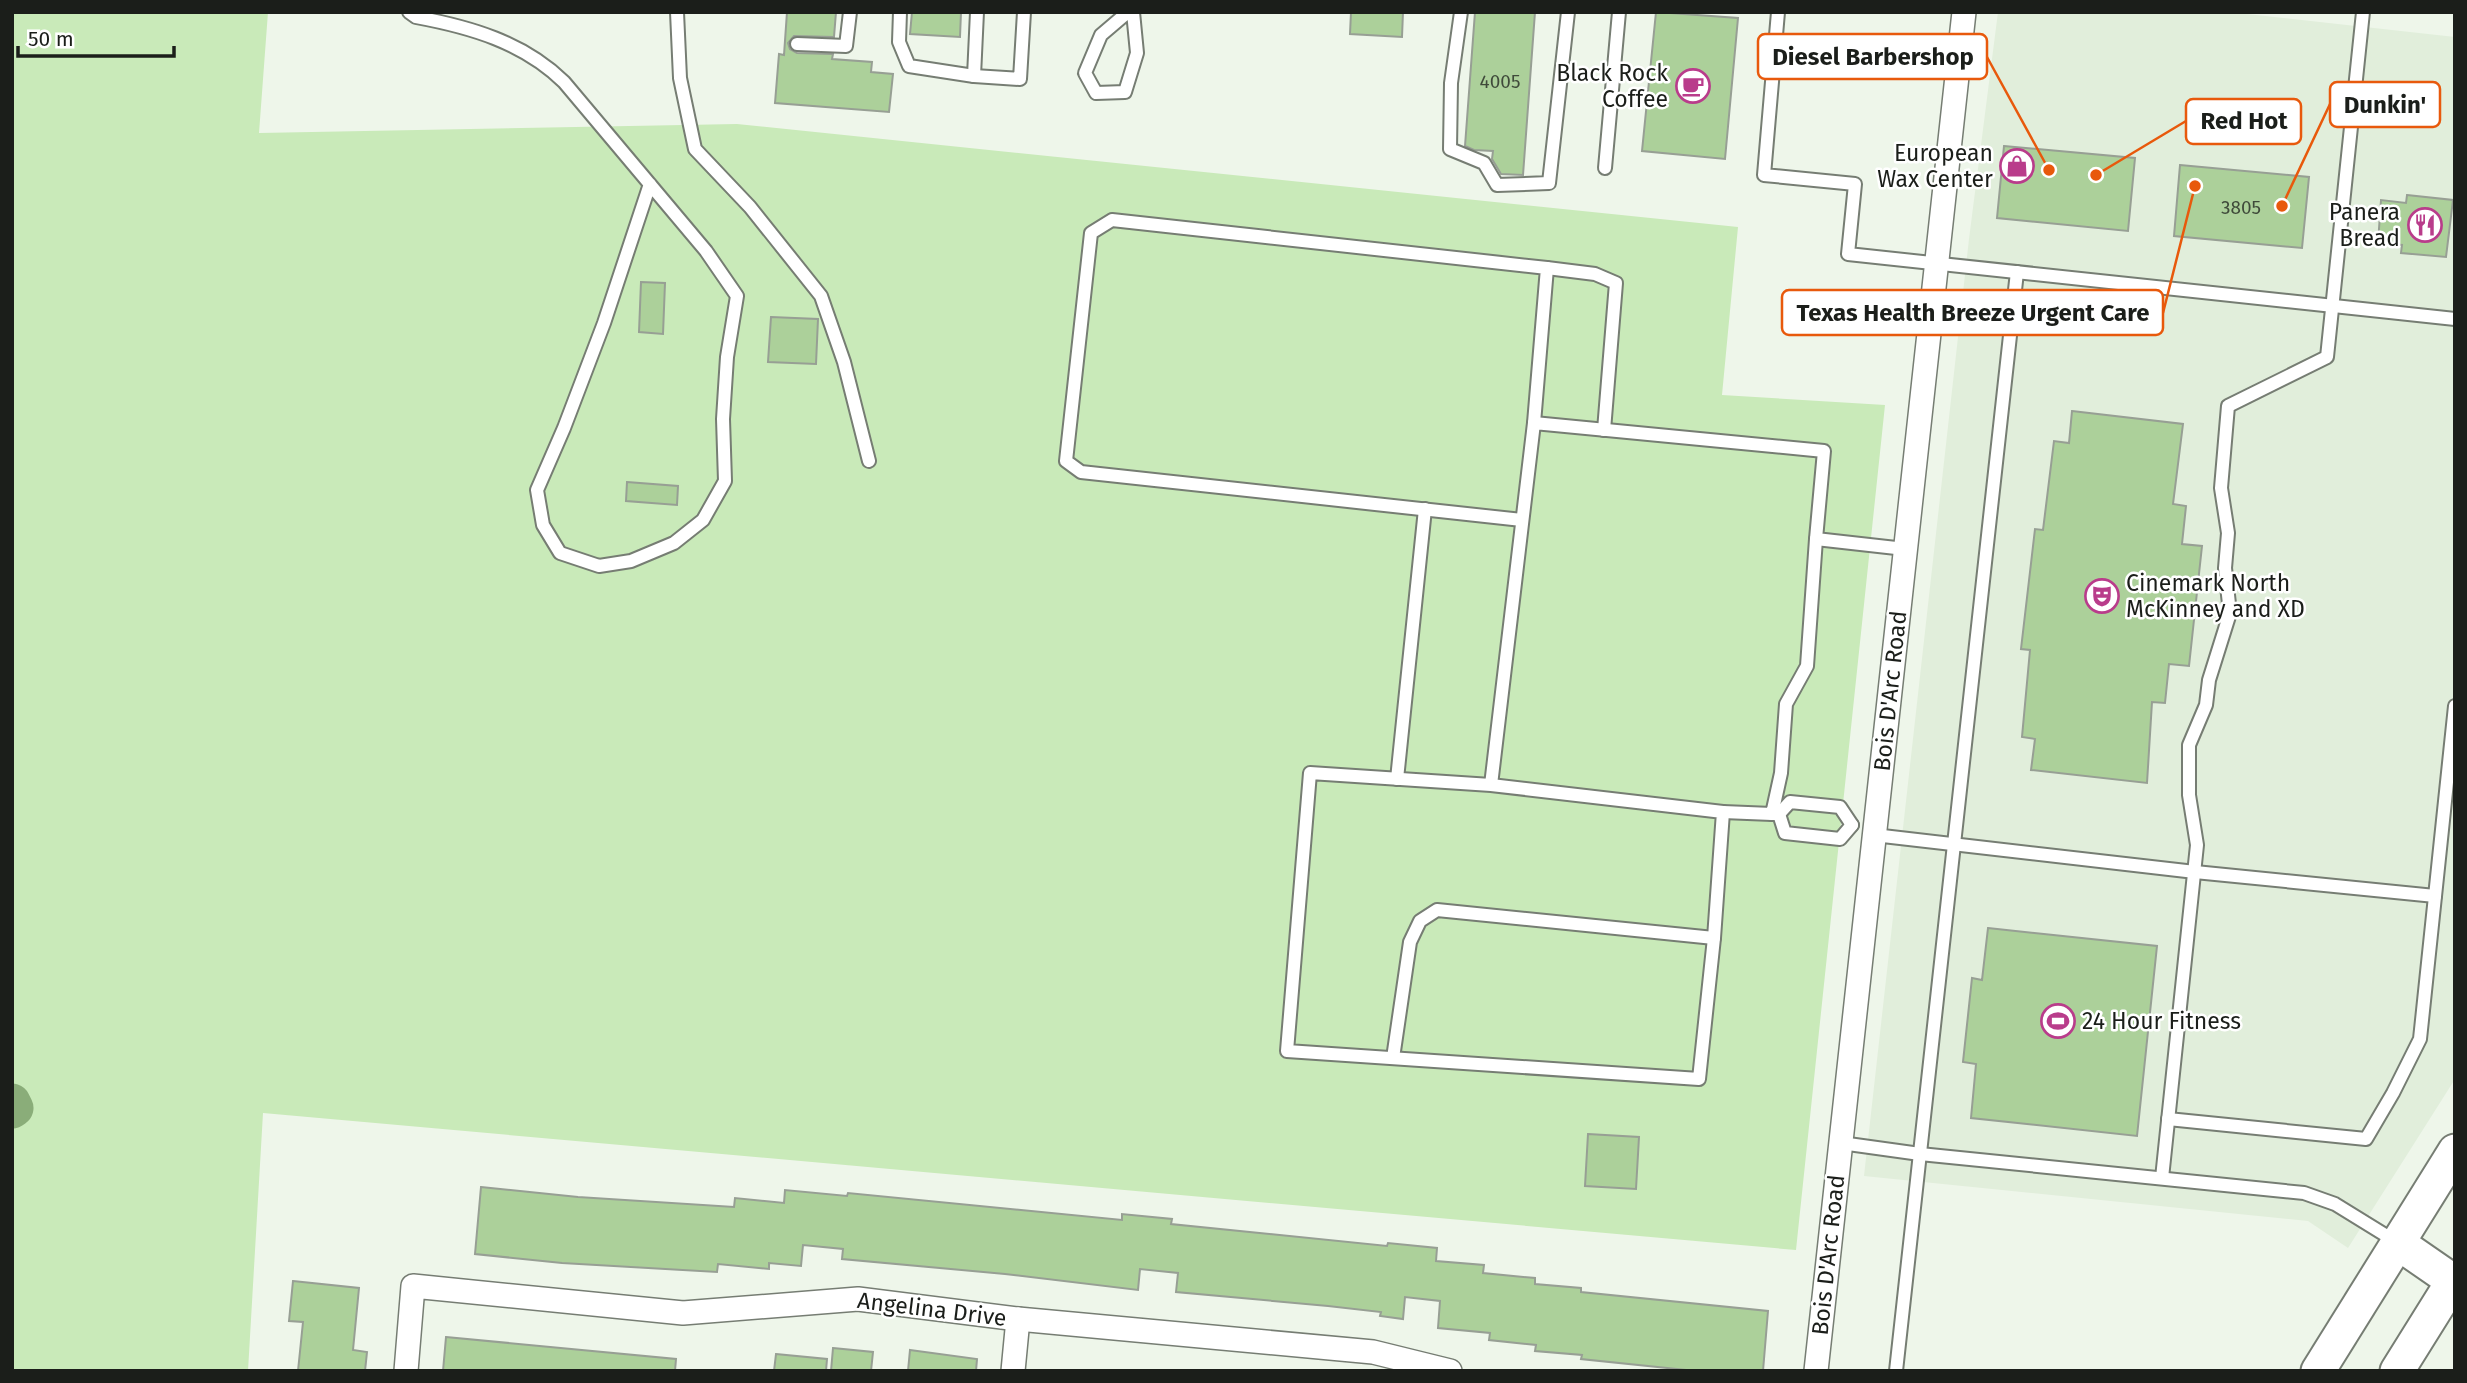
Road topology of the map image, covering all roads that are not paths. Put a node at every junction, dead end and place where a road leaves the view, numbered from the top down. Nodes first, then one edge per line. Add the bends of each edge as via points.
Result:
1 (410, 12) edge
2 (677, 12) edge
3 (849, 12) edge
4 (900, 12) edge
5 (976, 12) edge
6 (1024, 12) edge
7 (1130, 12) edge
8 (1461, 12) edge
9 (1567, 12) edge
10 (1619, 12) edge
11 (1779, 12) edge
12 (1964, 12) edge
13 (2363, 12) edge
14 (797, 44) dead end
15 (974, 76) junction
16 (1605, 168) dead end
17 (650, 184) junction
18 (1937, 263) junction
19 (1547, 268) junction
20 (2017, 272) junction
21 (2333, 306) junction
22 (2455, 319) edge
23 (1534, 424) junction
24 (1604, 430) junction
25 (869, 461) dead end
26 (1425, 509) junction
27 (1522, 520) junction
28 (1816, 539) junction
29 (1905, 549) junction
30 (2455, 706) edge
31 (2454, 726) edge
32 (1397, 779) junction
33 (2451, 780) edge
34 (1491, 785) junction
35 (1723, 812) junction
36 (1775, 814) junction
37 (1867, 829) junction
38 (1955, 845) junction
39 (2195, 872) junction
40 (2435, 895) junction
41 (1714, 938) junction
42 (1393, 1059) junction
43 (2168, 1119) junction
44 (1840, 1143) junction
45 (2455, 1151) edge
46 (1920, 1154) junction
47 (2162, 1178) junction
48 (2398, 1243) junction
49 (2454, 1280) edge
50 (1018, 1319) junction
51 (406, 1371) edge
52 (1013, 1371) edge
53 (1450, 1371) edge
54 (1815, 1371) edge
55 (1896, 1371) edge
56 (2318, 1371) edge
57 (2397, 1371) edge

1 - 17 lane via 501,40 545,64
2 - 25 lane via 680,78 695,149 750,207 821,296 844,362
3 - 14 lane via 846,46
4 - 15 lane via 899,42 909,66
5 - 15 lane
6 - 15 lane via 1020,79
7 - 7 lane via 1101,35 1085,73 1096,93 1125,92 1137,53
8 - 9 lane via 1451,83 1450,149 1484,163 1497,185 1549,183
10 - 16 lane
11 - 18 lane via 1764,175 1854,184 1848,254
12 - 18 street, Bois D'Arc Road
13 - 21 lane
17 - 17 lane via 737,296 724,394 725,481 703,520 674,542 631,561 599,566 560,554 542,525 537,490 604,323
18 - 20 lane
18 - 29 street, Bois D'Arc Road
19 - 23 lane
19 - 24 lane via 1595,274 1616,283
19 - 26 lane via 1112,220 1091,233 1066,461 1081,472
20 - 21 lane
20 - 38 lane
21 - 22 lane
21 - 39 lane via 2327,357 2228,406 2221,488 2228,533 2225,568 2230,613 2206,705 2189,745
23 - 24 lane
23 - 27 lane
24 - 28 lane via 1824,451
26 - 27 lane
26 - 32 lane
27 - 34 lane
28 - 29 lane
28 - 36 lane via 1807,666 1786,704
29 - 37 street, Bois D'Arc Road
30 - 31 lane
31 - 33 lane
32 - 34 lane
32 - 42 lane via 1310,773 1287,1051
33 - 40 lane
34 - 35 lane
35 - 36 lane
35 - 41 lane
36 - 37 lane via 1790,802 1840,807
36 - 37 lane via 1786,833 1840,839
37 - 38 lane
37 - 44 street, Bois D'Arc Road
38 - 39 lane
38 - 46 lane
39 - 40 lane
39 - 43 lane
40 - 43 lane via 2420,1038 2366,1139
41 - 42 lane via 1437,910 1420,921 1410,942
41 - 42 lane via 1699,1079
43 - 47 lane
44 - 46 lane
44 - 54 street, Bois D'Arc Road
45 - 48 main road
46 - 47 lane
46 - 55 lane
47 - 48 lane via 2314,1195
48 - 49 main road
48 - 56 main road
49 - 57 main road
50 - 51 street, Angelina Drive via 858,1299 683,1313 413,1286
50 - 52 street
50 - 53 street, Angelina Drive via 1373,1352

